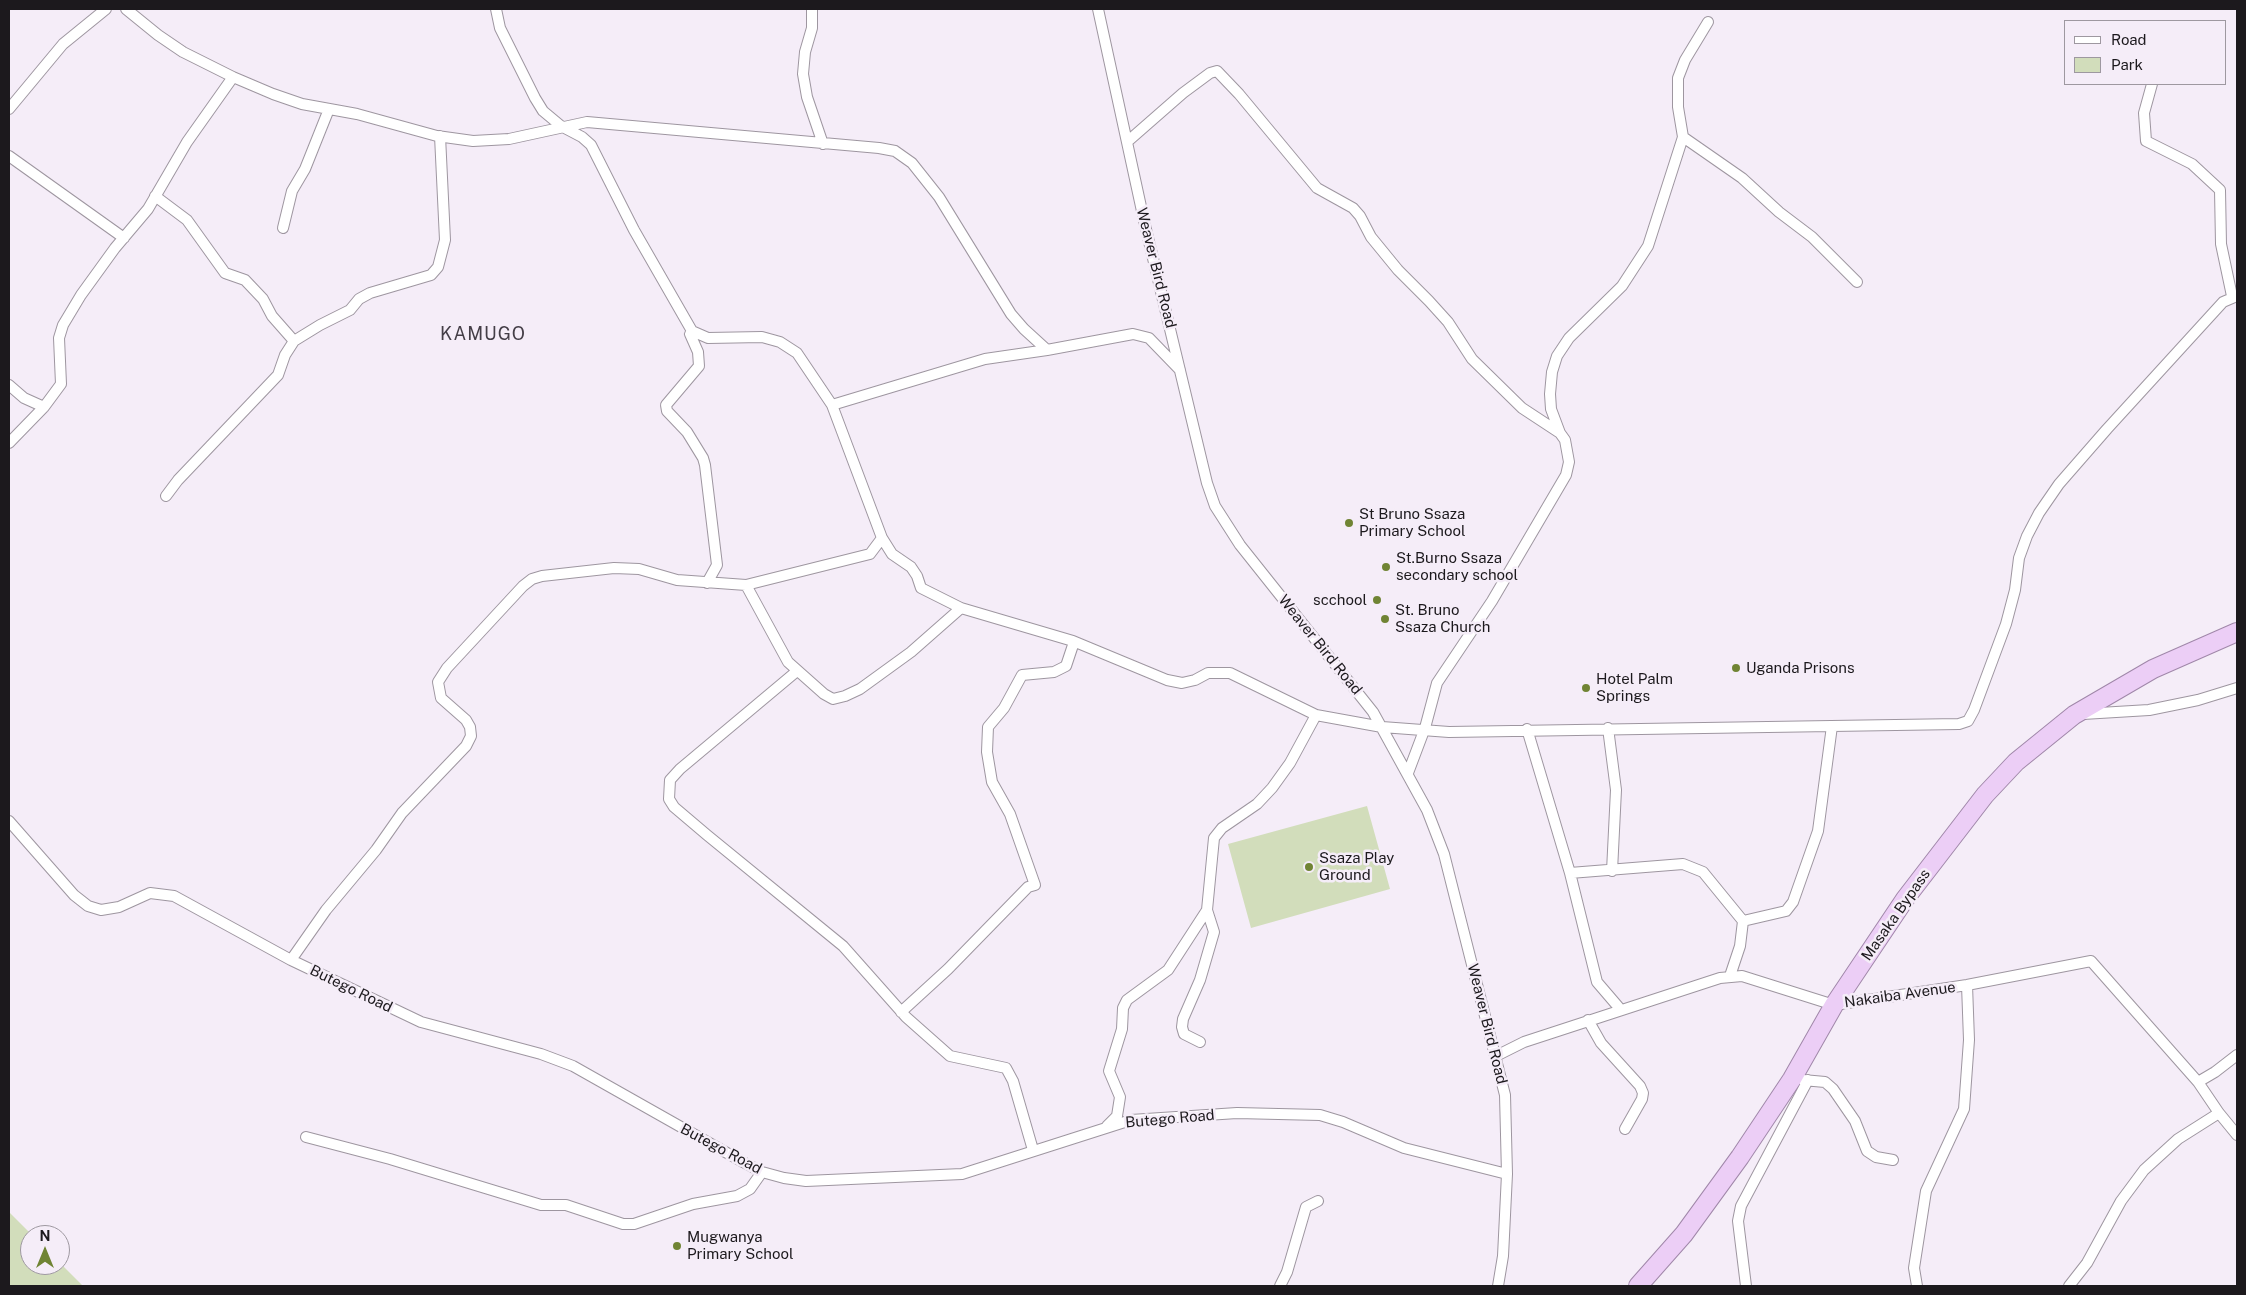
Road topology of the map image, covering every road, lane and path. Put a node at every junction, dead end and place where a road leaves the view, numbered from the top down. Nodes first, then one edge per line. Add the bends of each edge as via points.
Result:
1 (106, 9) edge
2 (126, 9) edge
3 (496, 9) edge
4 (812, 9) edge
5 (1098, 9) edge
6 (1708, 22) dead end
7 (233, 77) junction
8 (2152, 85) edge
9 (9, 109) edge
10 (329, 109) junction
11 (561, 126) junction
12 (440, 136) junction
13 (1683, 138) junction
14 (1127, 142) junction
15 (823, 144) junction
16 (9, 156) edge
17 (156, 196) junction
18 (283, 228) dead end
19 (124, 238) junction
20 (1857, 282) dead end
21 (2235, 296) edge
22 (692, 331) junction
23 (294, 341) junction
24 (1047, 350) junction
25 (1182, 373) junction
26 (9, 384) edge
27 (832, 406) junction
28 (44, 407) junction
29 (1560, 433) junction
30 (9, 443) edge
31 (166, 496) dead end
32 (882, 538) junction
33 (870, 554) junction
34 (892, 554) junction
35 (717, 565) junction
36 (707, 583) junction
37 (730, 584) junction
38 (746, 585) junction
39 (961, 608) junction
40 (2237, 632) edge
41 (1074, 642) junction
42 (797, 671) junction
43 (2237, 688) edge
44 (1316, 715) junction
45 (2074, 715) junction
46 (1832, 726) junction
47 (1382, 727) junction
48 (1426, 728) junction
49 (1608, 728) junction
50 (1526, 729) junction
51 (1408, 773) junction
52 (9, 821) edge
53 (1612, 871) junction
54 (1570, 873) junction
55 (1207, 910) junction
56 (1743, 921) junction
57 (291, 960) junction
58 (1730, 976) junction
59 (1967, 985) junction
60 (1834, 1005) junction
61 (1621, 1010) junction
62 (902, 1012) junction
63 (1588, 1020) junction
64 (1200, 1042) dead end
65 (2237, 1055) edge
66 (1496, 1056) junction
67 (1800, 1079) junction
68 (2198, 1082) junction
69 (2219, 1114) junction
70 (1106, 1127) junction
71 (1625, 1129) dead end
72 (2237, 1135) edge
73 (306, 1137) dead end
74 (1033, 1150) junction
75 (1893, 1160) dead end
76 (762, 1172) junction
77 (1507, 1174) junction
78 (1318, 1202) dead end
79 (1280, 1286) edge
80 (1498, 1286) edge
81 (1638, 1286) edge
82 (1746, 1286) edge
83 (1917, 1286) edge
84 (2069, 1286) edge

1 - 9 street via 63,44
2 - 7 street via 183,52
3 - 11 street via 500,28 535,98 543,111
4 - 15 street via 812,28 803,74
5 - 14 street, Weaver Bird Road
6 - 13 street via 1678,78
7 - 10 street via 302,104
7 - 17 street via 187,142
8 - 21 street via 2144,113 2146,141 2192,164 2220,190 2221,244
10 - 12 street
10 - 18 street via 305,169 292,191
11 - 12 street via 509,138 473,141
11 - 15 street via 587,122
11 - 22 street via 591,145 634,230
12 - 23 street via 445,240 438,267 431,275 364,296 350,310
13 - 20 street via 1742,178 1812,237
13 - 29 street via 1648,246 1622,286 1569,338 1557,356 1550,394 1551,409
14 - 25 street, Weaver Bird Road
14 - 29 street via 1184,93 1217,71 1317,188 1356,212 1392,264 1442,315 1472,359 1522,408
15 - 24 street via 895,151 912,163 939,197 1011,314
16 - 19 street
17 - 19 street
17 - 23 street via 187,220 225,273 245,280
19 - 28 street via 81,295 63,326 59,338 61,384
21 - 46 street via 2223,302 2107,429 2059,484 2039,513 2019,558 2006,624 1968,721 1959,724
22 - 27 street via 708,338 762,337 780,342 797,353
22 - 35 street via 690,334 698,352 699,366 666,405 703,458
23 - 31 street via 278,375
24 - 25 street via 1133,334 1149,338
24 - 27 street via 985,359
25 - 47 street, Weaver Bird Road via 1215,506 1240,545
26 - 28 street via 24,398
27 - 32 street
28 - 30 street
29 - 48 street via 1568,450 1566,475 1492,601 1437,682
32 - 33 street
32 - 34 street
33 - 34 street
33 - 38 street
34 - 39 street via 911,567 918,584 926,592
35 - 36 street
35 - 37 street
36 - 37 street
36 - 57 street via 677,580 639,568 614,568 542,576 523,586 447,668 438,682 441,698 470,726 471,736 466,746 402,813
37 - 38 street
38 - 42 street via 788,662
39 - 41 street
39 - 42 street via 911,652 845,696 833,699
40 - 45 highway, Masaka Bypass via 2153,669
41 - 44 street via 1167,680 1182,683 1208,673 1230,673
41 - 62 street via 1066,666 1054,672 1022,675 1004,708 988,728 987,752 992,782 1010,814 1036,885 1028,887 948,970
42 - 62 street via 680,769 670,780 669,799 707,835 843,946
43 - 45 street via 2149,710
44 - 47 street
44 - 55 street via 1290,763 1272,788 1258,804 1216,833 1211,850
45 - 60 highway, Masaka Bypass via 2016,762 1985,795 1905,899
46 - 49 street
46 - 56 street via 1818,831 1794,902 1786,911
47 - 48 street
47 - 51 street, Weaver Bird Road
48 - 50 street via 1449,732
48 - 51 street
49 - 50 street
49 - 53 street via 1616,790
50 - 54 street
51 - 66 street, Weaver Bird Road via 1444,854
52 - 57 street, Butego Road via 74,895 88,906 101,910 119,907 150,893 174,896
53 - 54 street
53 - 56 street via 1683,864 1693,867 1703,872
54 - 61 street via 1598,982
55 - 64 street via 1214,932 1200,980 1182,1019 1184,1034
55 - 70 street via 1168,970 1127,1000 1123,1008 1122,1029 1109,1071 1120,1097 1117,1116
56 - 58 street via 1740,946
57 - 76 street, Butego Road via 421,1022 541,1054 573,1066
58 - 60 street, Nakaiba Avenue via 1742,976
58 - 61 street, Nakaiba Avenue
59 - 60 street, Nakaiba Avenue
59 - 68 street, Nakaiba Avenue via 2091,961
59 - 83 street via 1969,1040 1964,1109 1926,1190 1914,1268
60 - 67 highway, Masaka Bypass
61 - 63 street, Nakaiba Avenue
62 - 74 street via 950,1056 1006,1068 1013,1081
63 - 66 street, Nakaiba Avenue via 1524,1042
63 - 71 street via 1601,1044 1643,1093
65 - 68 street
66 - 77 street, Weaver Bird Road via 1507,1109
67 - 75 street via 1826,1082 1856,1121 1867,1152
67 - 81 highway, Masaka Bypass via 1684,1234
67 - 82 street via 1741,1206 1738,1221
68 - 69 street, Nakaiba Avenue
69 - 72 street, Nakaiba Avenue
69 - 84 street via 2178,1139 2144,1170 2122,1201 2087,1263
70 - 74 street, Butego Road
70 - 77 street, Butego Road via 1131,1120 1237,1113 1320,1115 1404,1148
73 - 76 street via 541,1205 566,1205 623,1224 634,1224 693,1204 736,1196 750,1189
74 - 76 street, Butego Road via 962,1174 806,1181
77 - 80 street, Weaver Bird Road via 1503,1256
78 - 79 street via 1306,1207

